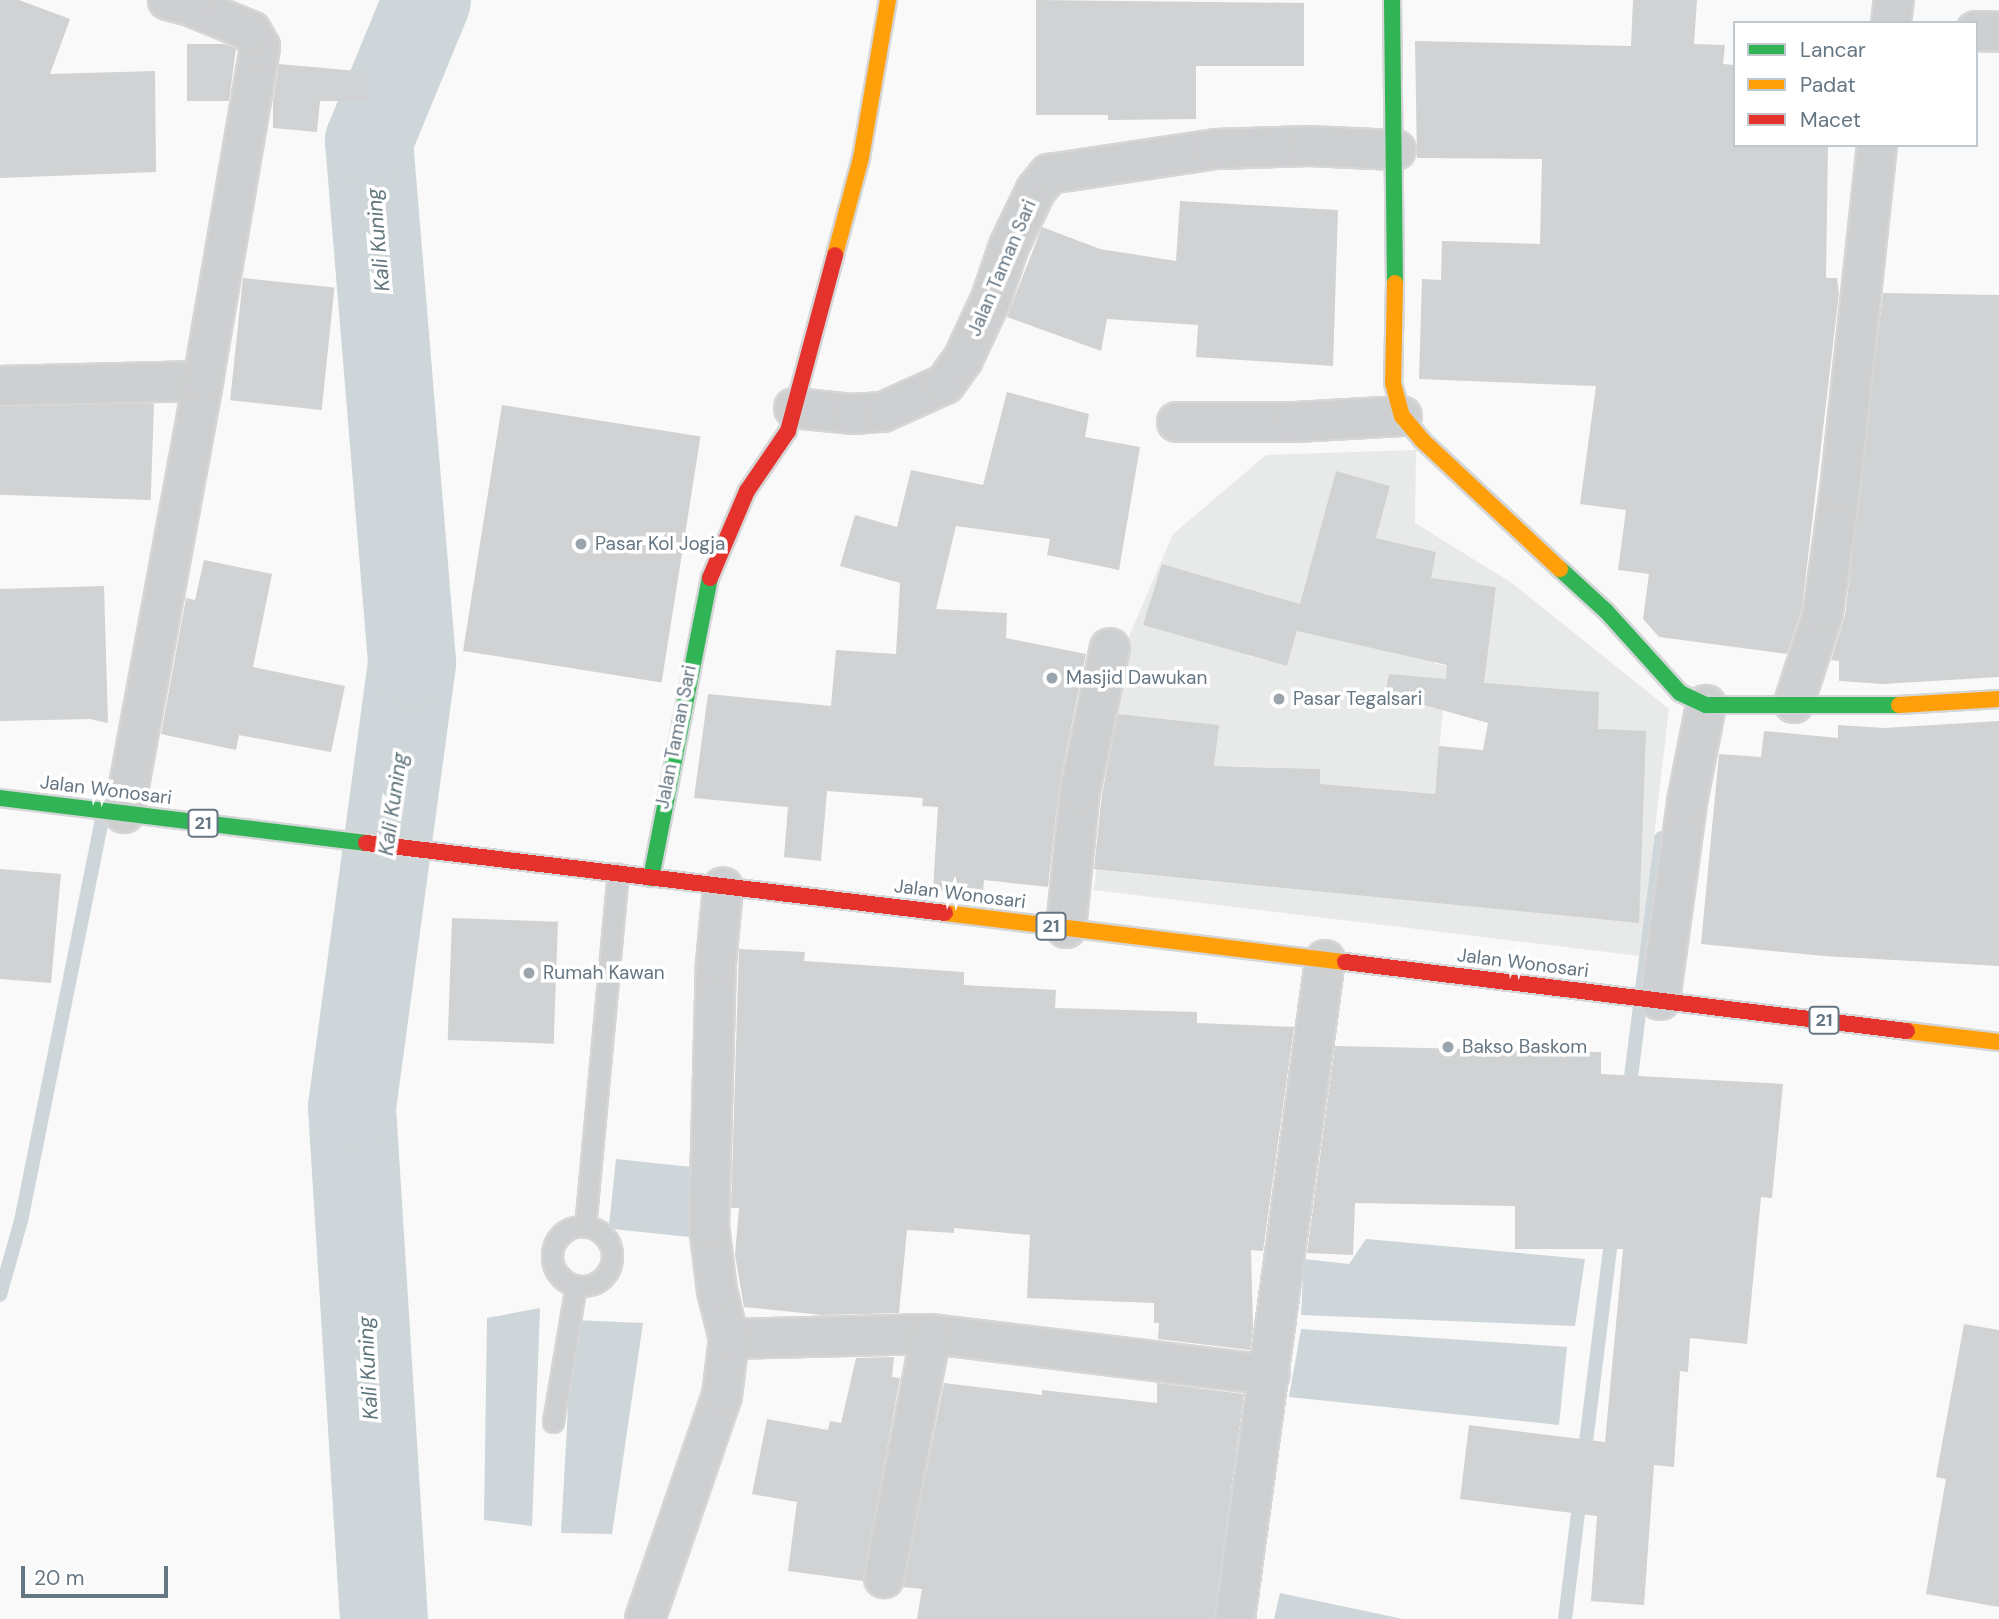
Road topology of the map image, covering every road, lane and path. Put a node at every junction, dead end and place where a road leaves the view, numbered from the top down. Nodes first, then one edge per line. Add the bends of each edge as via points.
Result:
1 (888, 0) edge
2 (1392, 0) edge
3 (1894, 0) edge
4 (183, 2) edge
5 (1891, 21) edge
6 (1978, 31) edge
7 (1999, 32) edge
8 (1877, 147) edge
9 (1396, 150) junction
10 (192, 381) junction
11 (0, 386) edge
12 (794, 408) junction
13 (1402, 416) junction
14 (1177, 422) dead end
15 (1110, 648) dead end
16 (1999, 699) edge
17 (1794, 703) junction
18 (1706, 705) junction
19 (0, 798) edge
20 (120, 813) junction
21 (618, 874) junction
22 (651, 878) junction
23 (723, 887) junction
24 (1066, 928) junction
25 (1325, 960) junction
26 (1644, 999) junction
27 (1999, 1042) edge
28 (585, 1227) junction
29 (576, 1285) junction
30 (931, 1334) junction
31 (729, 1339) junction
32 (1270, 1375) junction
33 (554, 1422) dead end
34 (884, 1578) dead end
35 (645, 1619) edge
36 (1235, 1619) edge

1 - 12 main road, Jalan Taman Sari via 862,158
2 - 9 main road
3 - 5 street
4 - 10 street via 251,31 260,47
6 - 7 street
8 - 17 street via 1823,613
9 - 12 street, Jalan Taman Sari via 1309,146 1216,149 1049,174 1036,190 1009,246 963,359 945,384 883,412
9 - 13 main road via 1393,383
10 - 11 street
10 - 20 street
12 - 22 main road, Jalan Taman Sari via 788,431 747,491 706,588
13 - 14 street
13 - 18 main road via 1422,440 1606,611 1680,693
15 - 24 street via 1080,792
16 - 17 main road via 1884,706
17 - 18 main road
18 - 26 street
19 - 20 main road, Jalan Wonosari / 21
20 - 21 main road, Jalan Wonosari / 21
21 - 22 main road, Jalan Wonosari / 21
21 - 28 lane
22 - 23 main road, Jalan Wonosari / 21
23 - 24 main road, Jalan Wonosari / 21
23 - 31 street via 716,963 709,1226
24 - 25 main road, Jalan Wonosari / 21
25 - 26 main road, Jalan Wonosari / 21
25 - 32 street
26 - 27 main road, Jalan Wonosari / 21
28 - 29 lane via 574,1225 555,1240 552,1264 566,1283
28 - 29 lane via 598,1229 613,1248 609,1272 590,1286
29 - 33 lane
30 - 31 street
30 - 32 street
30 - 34 street
31 - 35 street via 722,1396
32 - 36 street

